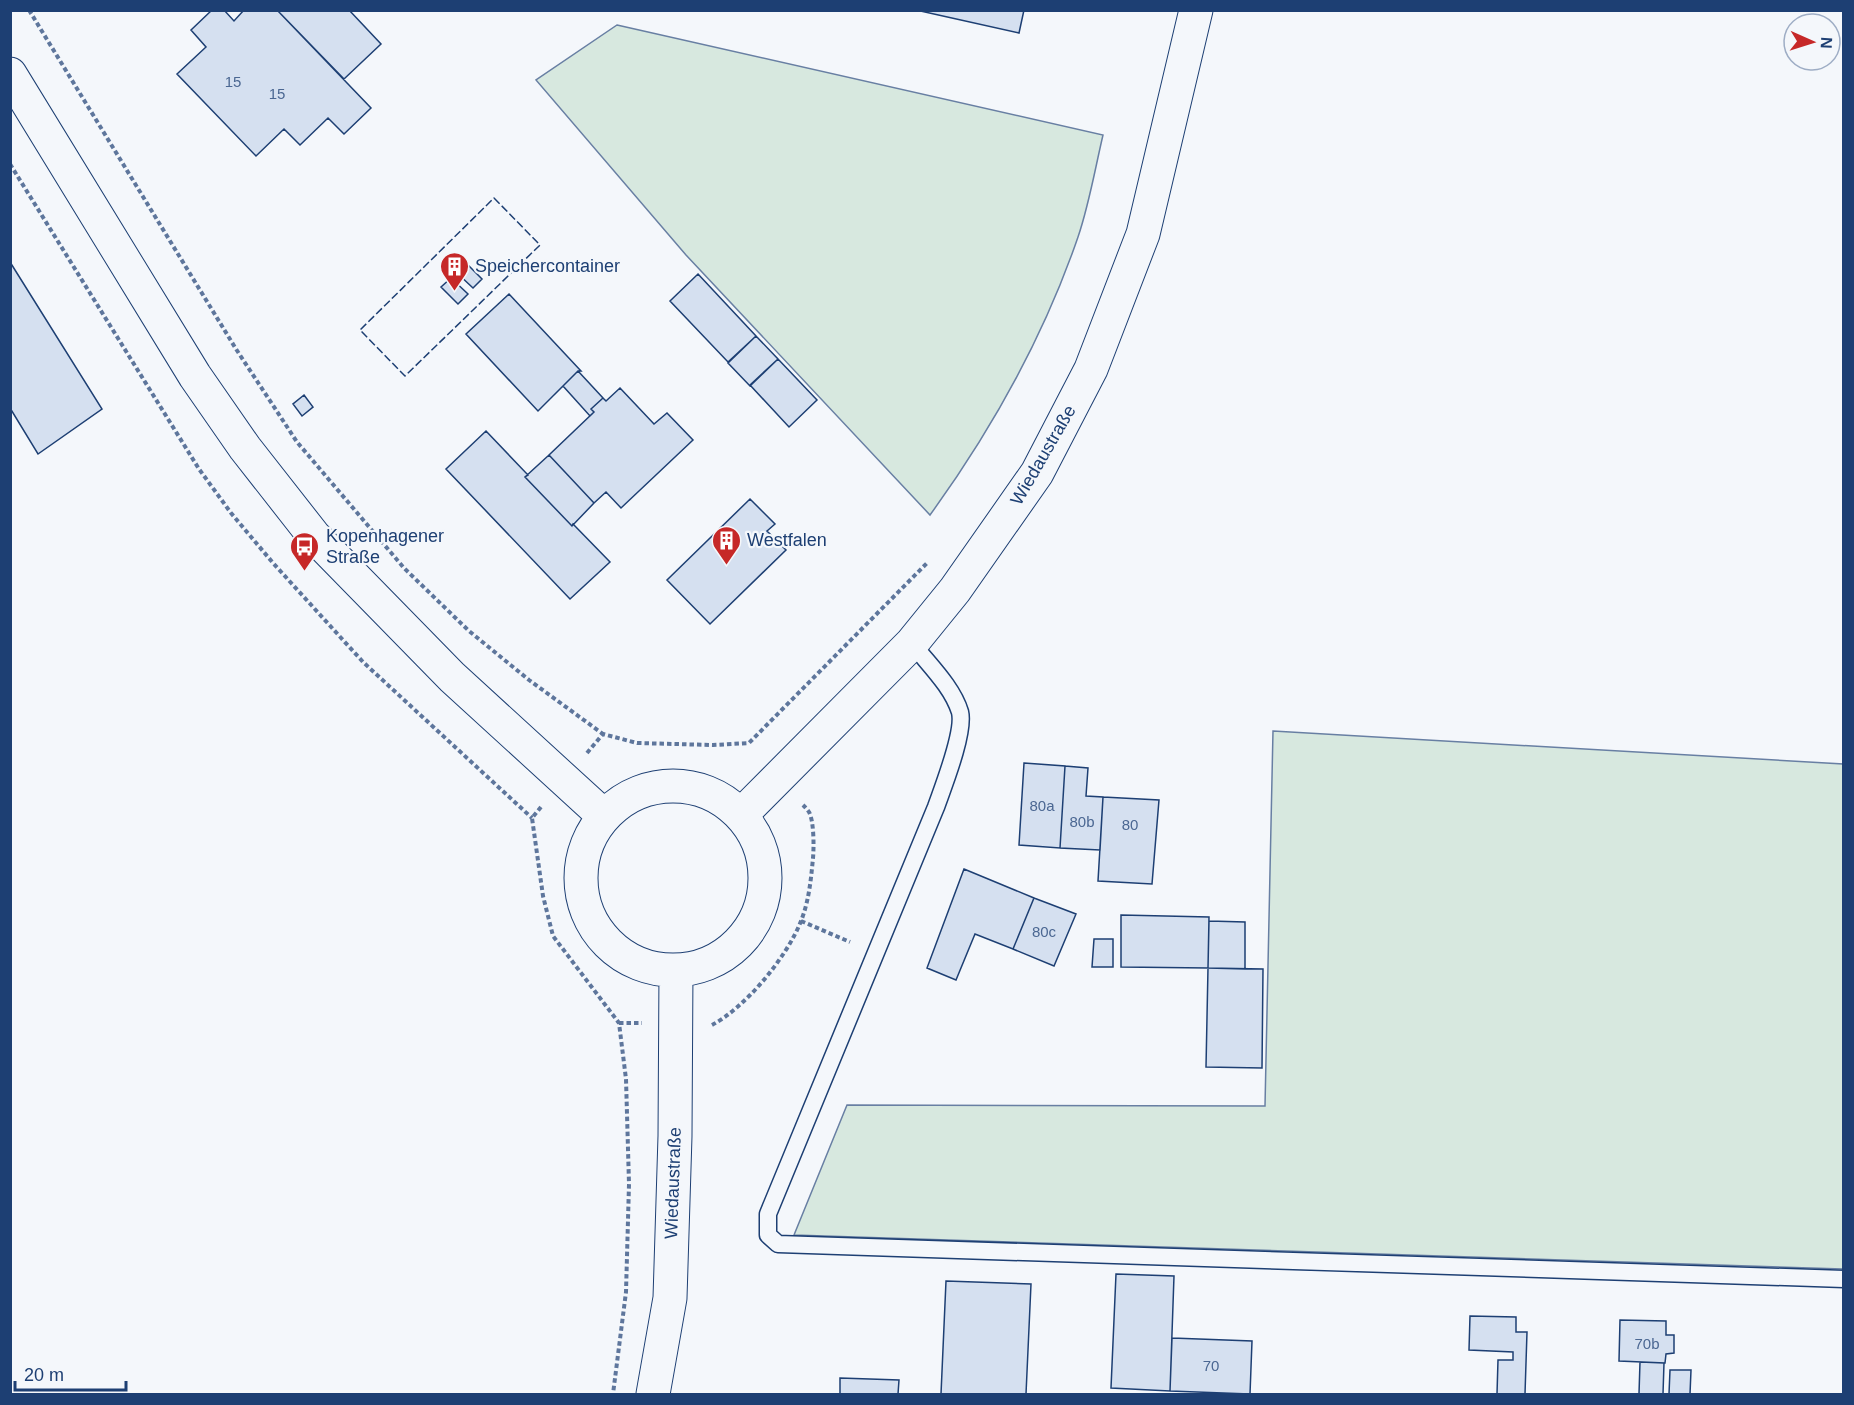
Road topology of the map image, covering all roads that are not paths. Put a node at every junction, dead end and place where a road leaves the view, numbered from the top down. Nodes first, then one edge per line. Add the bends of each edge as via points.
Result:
1 (1196, 10) edge
2 (10, 74) edge
3 (912, 643) junction
4 (741, 815) junction
5 (604, 816) junction
6 (676, 970) junction
7 (1844, 1280) edge
8 (653, 1395) edge

1 - 3 main road, Wiedaustraße via 1143,234 1091,369 1037,473 956,590
2 - 5 main road via 195,376 314,536 452,677
3 - 4 main road, Wiedaustraße
3 - 7 lane via 951,692 961,714 958,738 936,807 768,1214 768,1235 778,1244
4 - 5 main road via 713,795 684,786 656,787 629,797
4 - 6 main road via 763,859 764,887 757,915 742,939 719,958
5 - 6 main road via 590,837 582,863 582,892 591,919 608,943 633,961
6 - 8 main road, Wiedaustraße via 670,1298

